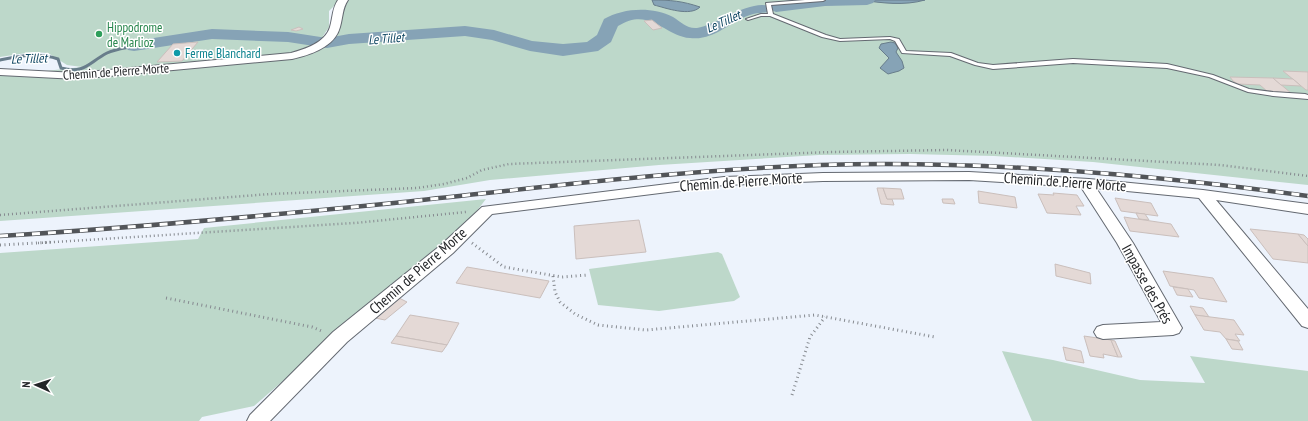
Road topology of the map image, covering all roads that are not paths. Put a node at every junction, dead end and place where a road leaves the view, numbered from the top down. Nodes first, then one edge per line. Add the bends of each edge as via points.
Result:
1 (343, 0) edge
2 (823, 0) edge
3 (771, 15) junction
4 (748, 19) dead end
5 (0, 72) edge
6 (1308, 97) edge
7 (1086, 182) junction
8 (1203, 194) junction
9 (1308, 209) edge
10 (1308, 321) edge
11 (1103, 332) dead end
12 (257, 421) edge

1 - 5 street, Chemin de Pierre Morte via 337,8 335,26 330,37 300,54 88,75
2 - 3 lane via 768,4
3 - 4 lane via 761,14
3 - 6 lane via 840,40 890,38 896,40 904,52 952,54 993,67 1073,61 1167,66 1211,76 1248,90
7 - 8 street, Chemin de Pierre Morte
7 - 11 street, Impasse des Prés via 1173,328
7 - 12 street, Chemin de Pierre Morte via 969,176 724,181 487,210 448,249 340,338
8 - 9 street, Chemin de Pierre Morte
8 - 10 street

